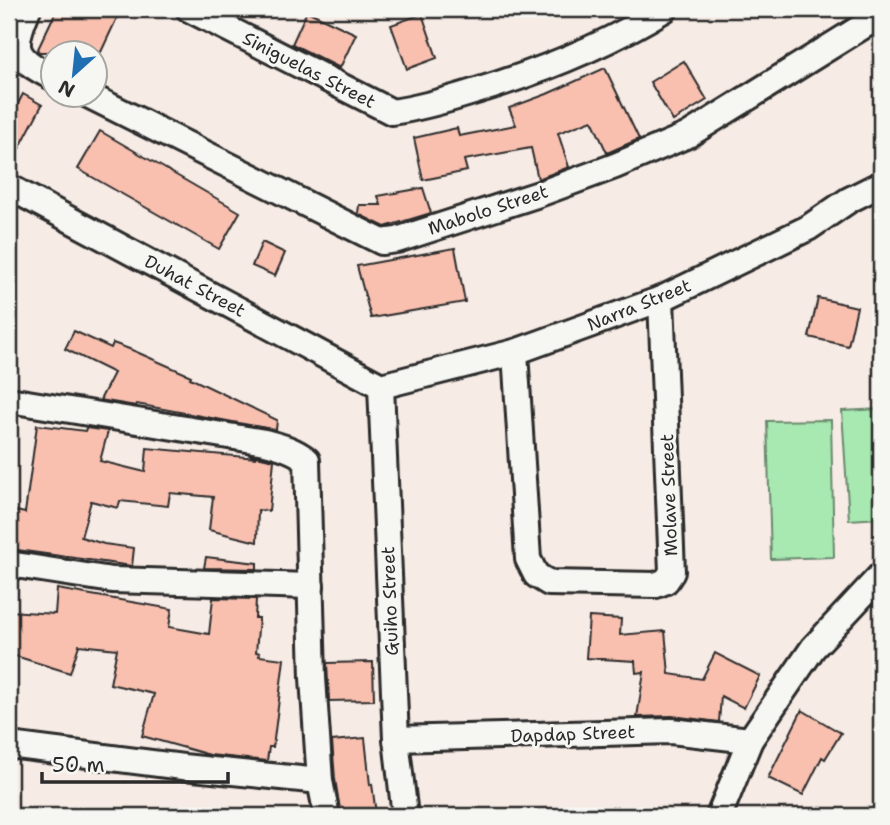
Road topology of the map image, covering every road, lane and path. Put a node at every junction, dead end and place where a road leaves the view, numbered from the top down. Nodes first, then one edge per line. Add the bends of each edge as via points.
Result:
1 (28, 9) edge
2 (189, 9) edge
3 (666, 9) edge
4 (881, 15) edge
5 (38, 68) edge
6 (108, 105) edge
7 (881, 184) edge
8 (9, 187) edge
9 (661, 299) junction
10 (514, 352) junction
11 (381, 386) junction
12 (9, 400) edge
13 (9, 565) edge
14 (881, 575) edge
15 (311, 586) junction
16 (396, 739) junction
17 (750, 740) junction
18 (9, 745) edge
19 (320, 781) junction
20 (327, 816) edge
21 (405, 816) edge
22 (719, 816) edge

1 - 5 street via 17,48
2 - 3 street, Siniguelas Street via 392,112 519,78 632,29
4 - 6 street, Mabolo Street via 688,135 539,194 382,242
7 - 9 street, Narra Street via 808,228
8 - 11 street, Duhat Street
9 - 10 street, Narra Street
9 - 10 street, Molave Street via 672,572 656,586 549,583 536,575 528,559
10 - 11 street, Narra Street
11 - 16 street, Guiho Street
12 - 15 street via 265,442 300,454 307,460
13 - 15 street via 112,580
14 - 17 street via 813,648
15 - 19 street
16 - 17 street, Dapdap Street via 671,731
16 - 21 street, Guiho Street
17 - 22 street
18 - 19 street
19 - 20 street

